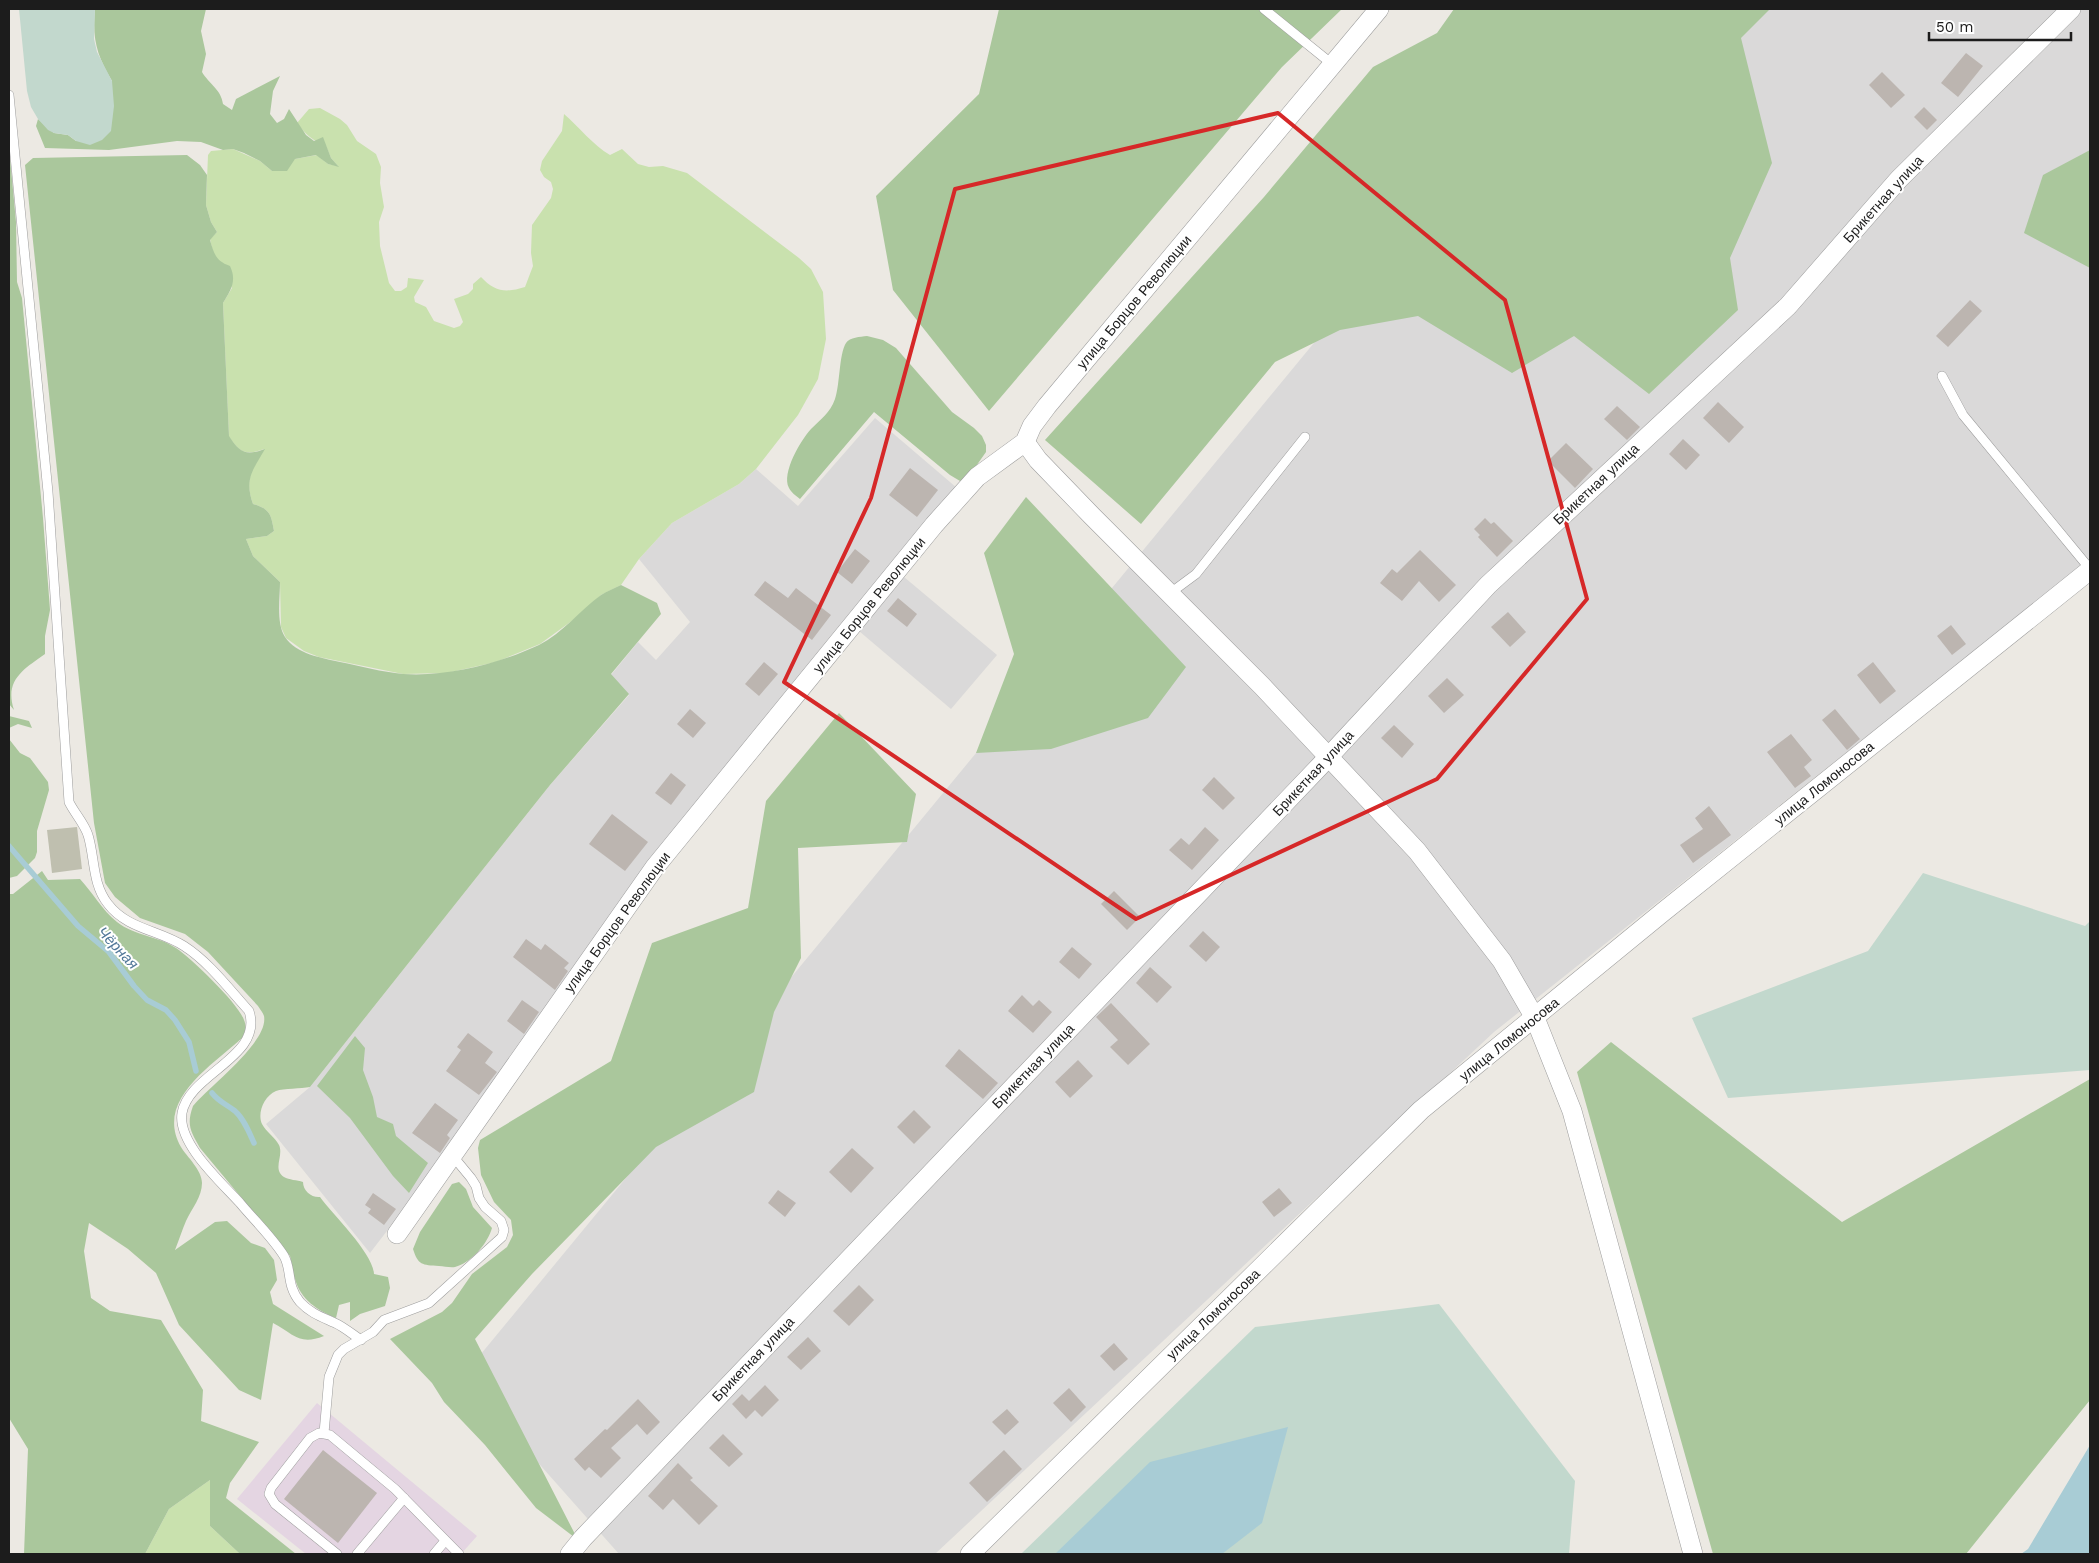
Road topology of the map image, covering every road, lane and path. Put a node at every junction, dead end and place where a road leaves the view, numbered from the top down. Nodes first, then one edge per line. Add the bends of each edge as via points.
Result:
1 (1264, 9) edge
2 (1379, 9) edge
3 (2071, 9) edge
4 (1332, 64) junction
5 (9, 95) edge
6 (1942, 376) dead end
7 (1305, 437) dead end
8 (1025, 442) junction
9 (2090, 569) edge
10 (1169, 594) junction
11 (1329, 756) junction
12 (1535, 1018) junction
13 (452, 1155) junction
14 (396, 1234) dead end
15 (361, 1340) junction
16 (324, 1433) junction
17 (404, 1498) junction
18 (445, 1541) junction
19 (336, 1554) edge
20 (357, 1554) edge
21 (434, 1554) edge
22 (458, 1554) edge
23 (570, 1554) edge
24 (970, 1554) edge
25 (1693, 1554) edge

1 - 4 lane
2 - 4 street, улица Борцов Революции
3 - 11 street, Брикетная улица via 1899,179 1788,306 1488,585
4 - 8 street, улица Борцов Революции via 1047,406
5 - 15 lane via 48,492 69,802 84,824 96,881 108,905 124,919 166,936 198,956 249,1011 251,1033 232,1057 188,1098 182,1125 195,1151 285,1258 292,1291 300,1302 310,1312 336,1323
6 - 9 lane via 1963,415
7 - 10 lane via 1196,574
8 - 10 street via 1038,460
8 - 13 street, улица Борцов Революции via 977,477 934,525 655,868
9 - 12 street, улица Ломоносова
10 - 11 street
11 - 12 street via 1417,851 1469,917 1502,961
11 - 23 street, Брикетная улица
12 - 24 street, улица Ломоносова via 1421,1110
12 - 25 street via 1572,1111
13 - 14 street, улица Борцов Революции
13 - 15 lane via 471,1178 485,1207 501,1221 502,1237 429,1302 384,1320
15 - 16 lane via 344,1349 333,1363
16 - 17 lane
16 - 19 lane via 310,1438 271,1488 270,1494 275,1504
17 - 18 lane
17 - 20 lane
18 - 21 lane
18 - 22 lane

